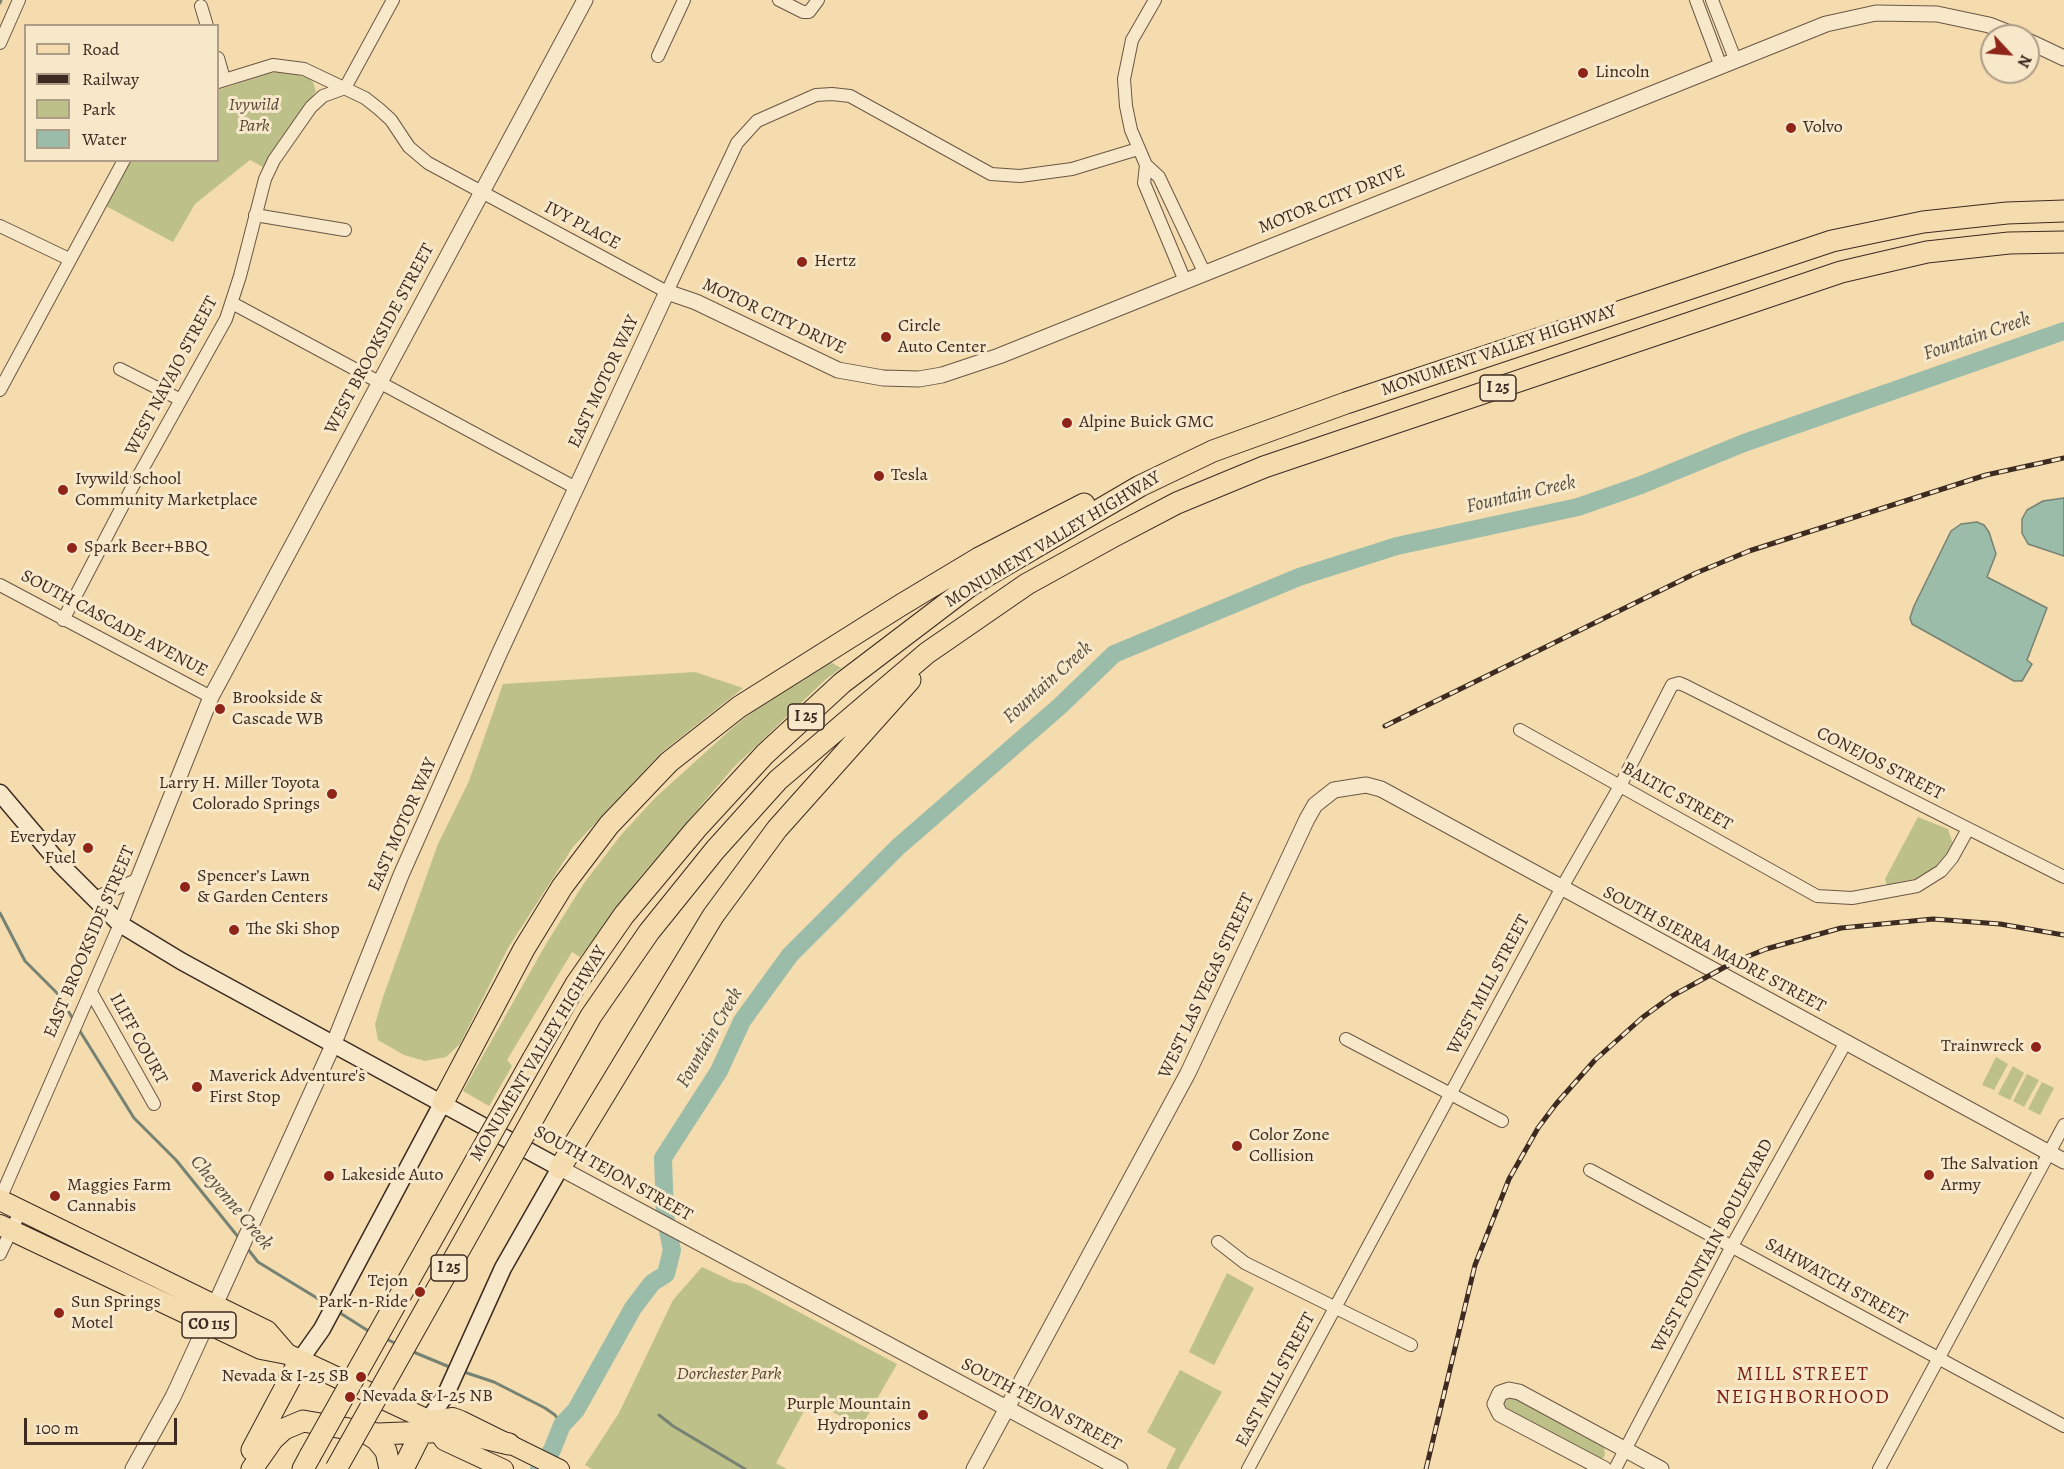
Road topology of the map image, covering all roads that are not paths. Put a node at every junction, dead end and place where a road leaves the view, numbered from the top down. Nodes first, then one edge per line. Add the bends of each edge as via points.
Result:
1 (19, 0) edge
2 (393, 0) edge
3 (585, 0) edge
4 (684, 0) edge
5 (779, 0) edge
6 (818, 0) edge
7 (1155, 0) edge
8 (1696, 0) edge
9 (1712, 0) edge
10 (201, 6) dead end
11 (206, 24) edge
12 (1980, 24) edge
13 (0, 43) edge
14 (2040, 47) edge
15 (658, 56) dead end
16 (2064, 58) edge
17 (1728, 61) junction
18 (219, 66) edge
19 (221, 81) edge
20 (345, 88) junction
21 (1138, 149) junction
22 (123, 162) edge
23 (1146, 165) junction
24 (481, 192) junction
25 (2064, 212) edge
26 (255, 215) junction
27 (0, 226) edge
28 (345, 230) dead end
29 (2064, 242) edge
30 (69, 259) junction
31 (1205, 274) junction
32 (1185, 281) junction
33 (667, 292) junction
34 (232, 303) junction
35 (120, 369) dead end
36 (380, 382) junction
37 (0, 390) edge
38 (181, 400) junction
39 (1168, 471) junction
40 (576, 488) junction
41 (0, 585) edge
42 (63, 620) junction
43 (963, 627) junction
44 (1679, 683) joint
45 (211, 697) junction
46 (1520, 730) dead end
47 (1620, 786) junction
48 (1343, 788) joint
49 (0, 793) edge
50 (1968, 829) junction
51 (2064, 877) edge
52 (139, 879) junction
53 (1561, 889) junction
54 (94, 898) junction
55 (120, 924) junction
56 (91, 992) junction
57 (1346, 1039) dead end
58 (1846, 1042) junction
59 (334, 1043) junction
60 (1451, 1095) junction
61 (442, 1102) junction
62 (153, 1104) dead end
63 (1502, 1121) dead end
64 (2064, 1125) edge
65 (2049, 1153) junction
66 (2064, 1161) edge
67 (560, 1167) junction
68 (1590, 1170) dead end
69 (0, 1200) edge
70 (21, 1210) junction
71 (5, 1227) edge
72 (1218, 1242) dead end
73 (1732, 1246) junction
74 (0, 1254) edge
75 (215, 1305) junction
76 (1335, 1309) junction
77 (207, 1323) junction
78 (1411, 1345) dead end
79 (294, 1358) junction
80 (1939, 1359) junction
81 (1007, 1409) junction
82 (2064, 1426) edge
83 (362, 1430) junction
84 (443, 1430) junction
85 (509, 1444) joint
86 (1625, 1450) junction
87 (307, 1462) edge
88 (133, 1469) edge
89 (242, 1469) edge
90 (252, 1469) edge
91 (336, 1469) edge
92 (390, 1469) edge
93 (403, 1469) edge
94 (504, 1469) edge
95 (560, 1469) edge
96 (974, 1469) edge
97 (1120, 1469) edge
98 (1248, 1469) edge
99 (1604, 1469) edge
100 (1615, 1469) edge
101 (1661, 1469) edge
102 (1879, 1469) edge

1 - 13 street
2 - 20 street
3 - 24 street, WEST BROOKSIDE STREET
4 - 15 street
5 - 6 street via 803,12 809,12
7 - 21 street via 1132,40 1124,79 1126,106
8 - 17 street
9 - 17 street
10 - 11 street
12 - 17 street, MOTOR CITY DRIVE via 1937,14 1876,13 1826,24
14 - 16 street
17 - 31 street, MOTOR CITY DRIVE
18 - 19 street
19 - 20 street, IVY PLACE via 283,65 304,69
20 - 24 street, IVY PLACE via 379,109 417,155
20 - 26 street, WEST NAVAJO STREET via 323,96 288,140 265,179
21 - 23 street
21 - 33 street, EAST MOTOR WAY via 1072,169 1020,176 991,174 850,96 816,95 758,121 737,143
22 - 30 street
23 - 31 street via 1159,177
23 - 32 street via 1144,183
24 - 33 street, IVY PLACE
24 - 36 street, WEST BROOKSIDE STREET
25 - 39 highway, MONUMENT VALLEY HIGHWAY / I 25 via 2007,213 1923,222 1832,241 1346,403
26 - 28 street
26 - 34 street, WEST NAVAJO STREET
27 - 30 street
29 - 43 highway, MONUMENT VALLEY HIGHWAY / I 25 via 1937,250 1841,272 1264,467 1177,503 1114,536 1027,584
30 - 37 street
31 - 32 street, MOTOR CITY DRIVE
32 - 33 street, MOTOR CITY DRIVE via 989,360 919,379 838,370
33 - 40 street, EAST MOTOR WAY
34 - 36 street
34 - 38 street, WEST NAVAJO STREET
35 - 38 street
36 - 40 street
36 - 45 street, WEST BROOKSIDE STREET
38 - 42 street, WEST NAVAJO STREET
39 - 61 highway via 1077,507 979,558 739,707 669,762 609,825 562,886
39 - 87 highway, MONUMENT VALLEY HIGHWAY / I 25, bridge via 971,585 842,683 765,754 696,829 624,915 576,984
40 - 59 street, EAST MOTOR WAY via 401,875
41 - 42 street, SOUTH CASCADE AVENUE
42 - 45 street, SOUTH CASCADE AVENUE
43 - 67 highway via 868,724 757,855 712,916
43 - 91 highway, MONUMENT VALLEY HIGHWAY / I 25, bridge via 893,679 770,789 649,932 591,1016
44 - 47 street, WEST MILL STREET via 1672,685
44 - 50 street, CONEJOS STREET
45 - 52 street, EAST BROOKSIDE STREET
46 - 47 street, BALTIC STREET
47 - 50 street, BALTIC STREET via 1816,896 1852,898 1917,886 1941,871
47 - 53 street, WEST MILL STREET
48 - 53 street, SOUTH SIERRA MADRE STREET via 1366,785 1381,789
48 - 81 street, WEST LAS VEGAS STREET via 1324,796 1307,819 1188,1072
49 - 54 main road, SOUTH TEJON STREET via 60,865
50 - 51 street, CONEJOS STREET
52 - 54 street
52 - 55 street, EAST BROOKSIDE STREET
53 - 58 street, SOUTH SIERRA MADRE STREET
53 - 60 street, WEST MILL STREET
54 - 55 main road, SOUTH TEJON STREET
55 - 56 street, EAST BROOKSIDE STREET
55 - 59 main road, SOUTH TEJON STREET
56 - 62 street, ILIFF COURT
56 - 69 street, EAST BROOKSIDE STREET
57 - 60 street
58 - 65 street, SOUTH SIERRA MADRE STREET
58 - 73 street, WEST FOUNTAIN BOULEVARD
59 - 61 main road, SOUTH TEJON STREET
59 - 75 street, EAST MOTOR WAY
60 - 63 street
60 - 76 street, WEST MILL STREET
61 - 67 main road, SOUTH TEJON STREET
61 - 79 main road via 322,1329
64 - 65 street
65 - 66 street, SOUTH SIERRA MADRE STREET
65 - 80 street
67 - 81 street, SOUTH TEJON STREET
67 - 84 main road via 503,1268 445,1396
68 - 73 street, SAHWATCH STREET
69 - 70 highway, CO 115
70 - 71 street
70 - 75 highway, CO 115
71 - 74 street
71 - 77 highway, CO 115
72 - 76 street via 1245,1263
73 - 80 street, SAHWATCH STREET
73 - 86 street, WEST FOUNTAIN BOULEVARD
75 - 79 highway, CO 115 via 267,1331
76 - 78 street
76 - 98 street, EAST MILL STREET
77 - 79 highway, CO 115 via 261,1348
77 - 88 street
79 - 84 highway, CO 115
79 - 89 highway
80 - 82 street, SAHWATCH STREET
80 - 102 street
81 - 96 street, WEST LAS VEGAS STREET
81 - 97 street, SOUTH TEJON STREET
83 - 84 highway via 390,1434
83 - 90 highway via 312,1421 295,1423 273,1439
83 - 92 highway via 386,1451
84 - 85 highway
84 - 93 highway
84 - 94 main road
85 - 95 main road
86 - 99 street via 1519,1392 1500,1393 1495,1404 1500,1414
86 - 100 street, WEST FOUNTAIN BOULEVARD
86 - 101 street

